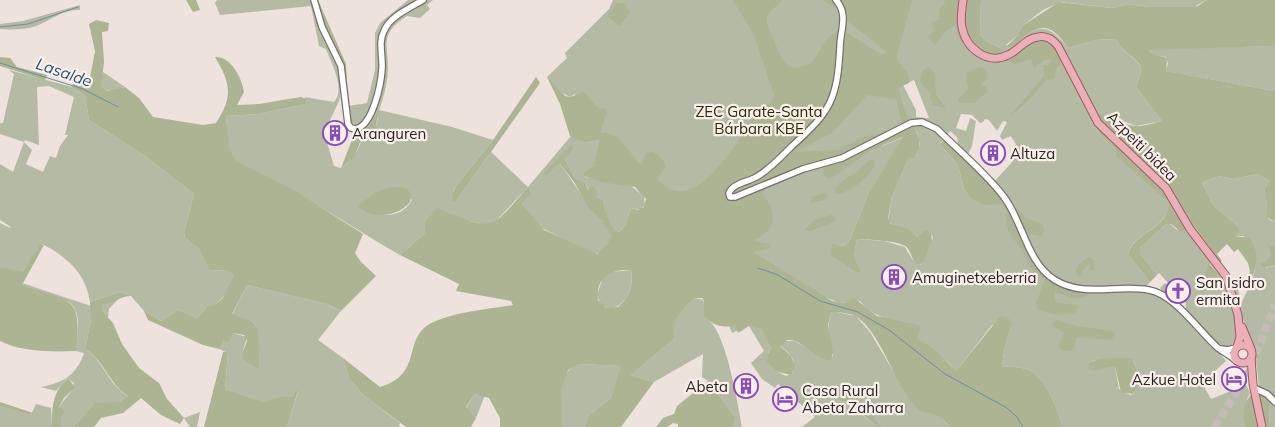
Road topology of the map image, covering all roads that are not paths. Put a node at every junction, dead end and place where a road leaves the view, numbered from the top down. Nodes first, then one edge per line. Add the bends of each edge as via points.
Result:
1 (314, 0) edge
2 (423, 0) edge
3 (836, 0) edge
4 (962, 0) edge
5 (1238, 315) junction
6 (1216, 347) junction
7 (1237, 347) junction
8 (1251, 349) junction
9 (1251, 358) junction
10 (1237, 362) junction
11 (1253, 386) junction
12 (1256, 398) junction
13 (1273, 400) edge
14 (1262, 427) edge

1 - 2 street via 322,27 340,63 348,124 355,129 366,123 373,107 382,72 384,29
3 - 6 street via 844,21 837,84 828,109 814,128 775,164 757,177 732,188 730,197 805,168 842,158 913,122 925,122 937,129 1000,193 1012,209 1035,257 1051,278 1080,289 1146,289 1158,292
4 - 5 main road, Azpeiti bidea via 963,31 984,57 1007,56 1038,36 1047,37 1058,46 1100,125 1165,187 1189,228 1226,275
5 - 7 main road, Azpeiti bidea via 1240,337
5 - 8 main road, Azpeiti bidea
6 - 7 street via 1225,350
6 - 10 street
7 - 8 main road via 1244,345
7 - 10 main road via 1234,354
8 - 9 main road
9 - 10 main road via 1246,363
9 - 11 main road
10 - 11 main road via 1247,370
11 - 12 main road
11 - 13 street
12 - 13 street via 1262,396
12 - 14 main road

